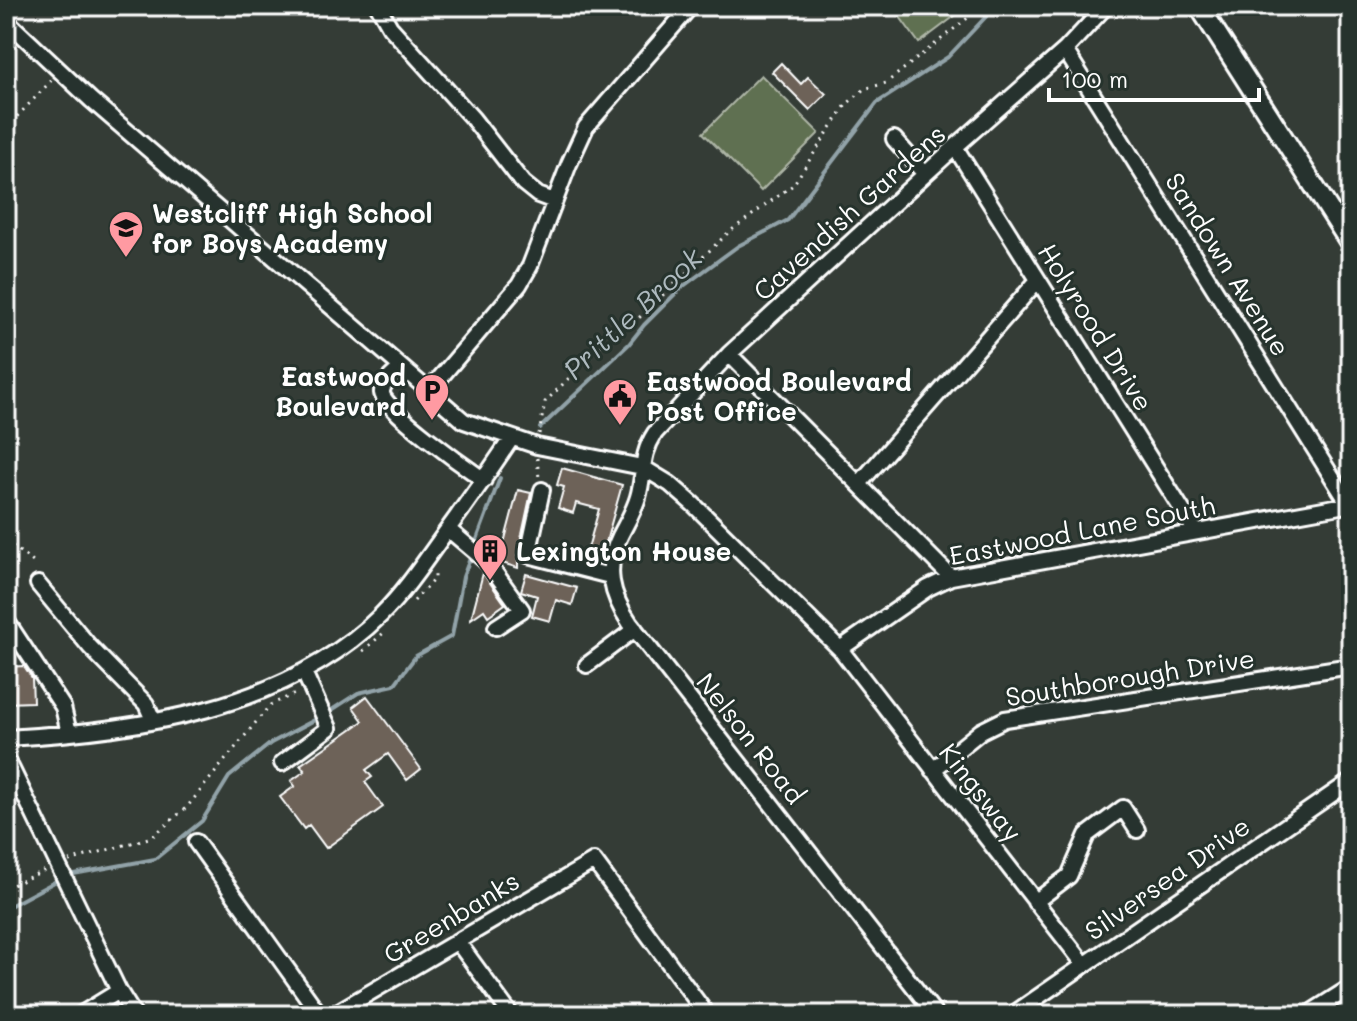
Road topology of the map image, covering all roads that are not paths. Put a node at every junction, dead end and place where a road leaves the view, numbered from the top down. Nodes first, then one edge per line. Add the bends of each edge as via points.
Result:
1 (378, 6) edge
2 (691, 6) edge
3 (1106, 6) edge
4 (1199, 6) edge
5 (6, 20) edge
6 (1065, 50) junction
7 (894, 139) dead end
8 (955, 147) junction
9 (925, 174) junction
10 (554, 201) junction
11 (1351, 244) edge
12 (1038, 280) junction
13 (729, 354) junction
14 (400, 368) junction
15 (428, 392) junction
16 (511, 439) junction
17 (642, 467) junction
18 (484, 480) junction
19 (859, 484) junction
20 (542, 490) road end
21 (1350, 504) edge
22 (448, 529) junction
23 (1196, 532) junction
24 (610, 576) junction
25 (951, 577) junction
26 (38, 584) dead end
27 (6, 620) edge
28 (496, 627) dead end
29 (635, 629) junction
30 (840, 649) junction
31 (587, 665) dead end
32 (1351, 666) edge
33 (304, 672) junction
34 (153, 720) junction
35 (69, 733) junction
36 (6, 738) edge
37 (6, 757) edge
38 (282, 763) dead end
39 (933, 770) junction
40 (1351, 781) edge
41 (1137, 830) dead end
42 (196, 842) dead end
43 (1035, 902) junction
44 (457, 941) junction
45 (1084, 964) junction
46 (1351, 987) edge
47 (119, 991) junction
48 (80, 1015) edge
49 (134, 1015) edge
50 (320, 1015) edge
51 (332, 1015) edge
52 (511, 1015) edge
53 (707, 1015) edge
54 (936, 1015) edge
55 (1012, 1015) edge
56 (1307, 1015) edge

1 - 10 street via 390,27 523,183
2 - 10 street via 586,127
3 - 6 street, Cavendish Gardens
4 - 11 main road
5 - 14 street
6 - 8 street, Cavendish Gardens
6 - 21 street, Sandown Avenue
7 - 9 street
8 - 9 street, Cavendish Gardens
8 - 12 street, Holyrood Drive
9 - 13 street, Cavendish Gardens
10 - 15 street via 519,285
12 - 19 street
12 - 23 street, Holyrood Drive
13 - 17 street, Cavendish Gardens via 655,433
13 - 19 street
14 - 15 street
14 - 18 street via 385,383 382,397
15 - 16 street via 464,421
16 - 17 street
16 - 18 street
17 - 24 street via 639,496 619,538
17 - 30 street via 693,504
18 - 22 street
19 - 25 street
20 - 24 street via 528,555
21 - 23 street, Eastwood Lane South
22 - 28 street via 483,558 522,610
22 - 33 street via 380,616
23 - 25 street, Eastwood Lane South
24 - 29 street, Nelson Road via 615,598
25 - 30 street, Eastwood Lane South
26 - 34 street via 146,704
27 - 35 street via 63,707
29 - 31 street
29 - 54 street, Nelson Road
30 - 39 street, Kingsway
32 - 39 street, Southborough Drive via 1005,719 981,731
33 - 34 street via 236,700
33 - 38 street via 329,728
34 - 35 street
35 - 36 street
37 - 47 street
39 - 43 street, Kingsway
40 - 45 street, Silversea Drive
41 - 43 street via 1123,808 1098,825 1081,844 1069,876
42 - 50 street
43 - 45 street, Kingsway
44 - 51 street, Greenbanks
44 - 52 street
44 - 53 street, Greenbanks via 594,861
45 - 55 street, Silversea Drive
46 - 56 street
47 - 48 street
47 - 49 street

